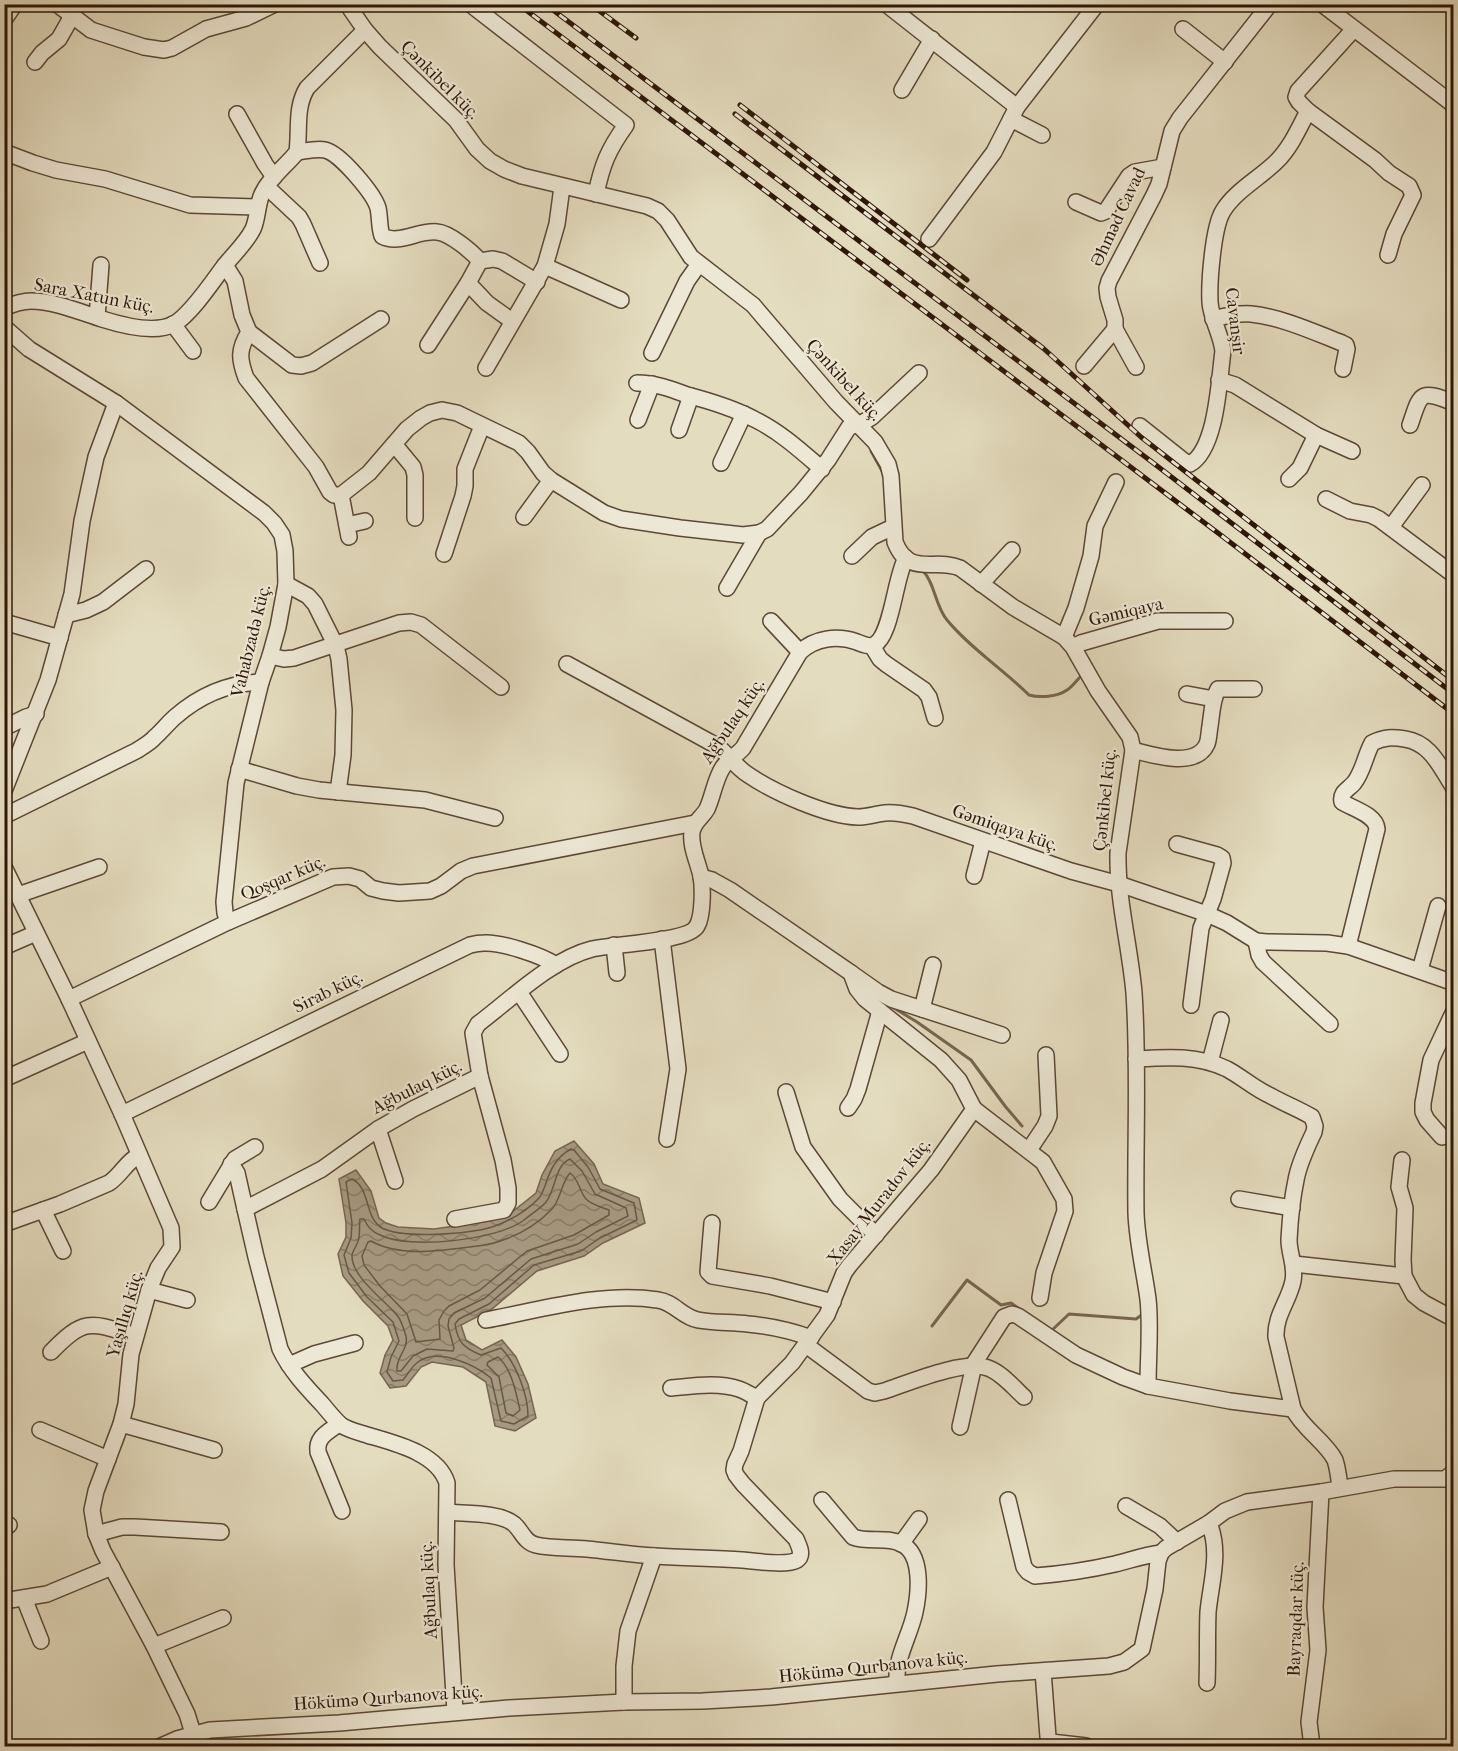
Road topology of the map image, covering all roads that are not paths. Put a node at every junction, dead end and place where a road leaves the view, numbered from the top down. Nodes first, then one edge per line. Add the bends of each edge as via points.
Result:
1 (15, 4) edge
2 (57, 4) edge
3 (274, 4) edge
4 (347, 4) edge
5 (470, 4) edge
6 (886, 4) edge
7 (1097, 4) edge
8 (1270, 4) edge
9 (1322, 4) edge
10 (72, 16) junction
11 (4, 20) edge
12 (1183, 29) dead end
13 (1354, 29) junction
14 (365, 30) junction
15 (932, 39) junction
16 (35, 62) dead end
17 (1226, 62) junction
18 (902, 90) dead end
19 (1454, 105) edge
20 (1308, 111) junction
21 (1014, 113) junction
22 (237, 114) dead end
23 (1042, 135) dead end
24 (4, 152) edge
25 (297, 152) junction
26 (1163, 167) junction
27 (271, 182) junction
28 (562, 187) junction
29 (596, 194) junction
30 (1076, 202) dead end
31 (258, 207) junction
32 (929, 239) dead end
33 (1388, 255) dead end
34 (480, 261) junction
35 (320, 263) dead end
36 (699, 264) junction
37 (101, 265) dead end
38 (225, 265) junction
39 (545, 266) junction
40 (468, 282) junction
41 (537, 282) junction
42 (621, 300) dead end
43 (4, 308) edge
44 (97, 317) junction
45 (381, 319) dead end
46 (1213, 319) junction
47 (512, 321) junction
48 (173, 324) junction
49 (4, 327) edge
50 (1115, 329) junction
51 (249, 332) junction
52 (428, 345) dead end
53 (193, 351) dead end
54 (652, 353) dead end
55 (1084, 366) dead end
56 (1136, 367) dead end
57 (486, 368) dead end
58 (1343, 369) dead end
59 (919, 373) dead end
60 (1219, 380) junction
61 (691, 396) junction
62 (116, 403) junction
63 (1454, 403) edge
64 (744, 414) junction
65 (638, 420) dead end
66 (859, 424) junction
67 (482, 426) junction
68 (1140, 426) dead end
69 (1410, 426) dead end
70 (679, 430) dead end
71 (1316, 435) junction
72 (394, 444) junction
73 (1352, 451) dead end
74 (721, 464) dead end
75 (822, 469) junction
76 (1289, 478) dead end
77 (551, 480) junction
78 (1116, 482) dead end
79 (1422, 485) dead end
80 (341, 495) junction
81 (1326, 499) dead end
82 (524, 517) dead end
83 (415, 518) dead end
84 (365, 521) dead end
85 (893, 527) junction
86 (1391, 527) junction
87 (759, 533) junction
88 (1012, 550) dead end
89 (444, 554) dead end
90 (852, 556) dead end
91 (906, 558) junction
92 (146, 569) dead end
93 (1454, 575) edge
94 (286, 584) junction
95 (981, 584) junction
96 (727, 588) dead end
97 (66, 615) junction
98 (771, 621) dead end
99 (1225, 621) dead end
100 (4, 622) edge
101 (60, 638) junction
102 (1069, 642) junction
103 (336, 645) junction
104 (872, 646) junction
105 (800, 652) junction
106 (270, 656) junction
107 (567, 664) dead end
108 (261, 682) junction
109 (501, 687) dead end
110 (1254, 689) dead end
111 (1187, 694) dead end
112 (1214, 699) junction
113 (36, 714) junction
114 (935, 718) dead end
115 (4, 728) edge
116 (1133, 750) junction
117 (730, 759) junction
118 (239, 769) junction
119 (1454, 788) edge
120 (4, 791) edge
121 (338, 792) junction
122 (4, 816) edge
123 (495, 818) dead end
124 (695, 823) junction
125 (983, 841) junction
126 (1177, 844) dead end
127 (4, 867) edge
128 (99, 867) dead end
129 (974, 876) dead end
130 (701, 877) junction
131 (1119, 884) junction
132 (18, 895) junction
133 (1438, 906) dead end
134 (1207, 914) junction
135 (228, 922) junction
136 (36, 933) junction
137 (662, 939) junction
138 (1256, 940) junction
139 (614, 945) junction
140 (1348, 946) junction
141 (4, 947) edge
142 (556, 965) junction
143 (933, 965) dead end
144 (1420, 970) junction
145 (617, 973) dead end
146 (851, 973) junction
147 (1454, 983) edge
148 (519, 992) junction
149 (69, 999) junction
150 (1191, 1005) dead end
151 (922, 1009) junction
152 (880, 1011) junction
153 (1454, 1011) edge
154 (1221, 1020) dead end
155 (1330, 1024) dead end
156 (1002, 1035) dead end
157 (88, 1041) junction
158 (560, 1054) dead end
159 (1046, 1055) dead end
160 (1136, 1059) junction
161 (1210, 1062) junction
162 (480, 1076) junction
163 (4, 1079) edge
164 (786, 1092) dead end
165 (848, 1108) dead end
166 (974, 1109) junction
167 (122, 1114) junction
168 (378, 1129) junction
169 (1442, 1137) dead end
170 (667, 1139) dead end
171 (255, 1147) dead end
172 (1029, 1150) junction
173 (139, 1155) junction
174 (1402, 1160) dead end
175 (231, 1164) junction
176 (395, 1181) dead end
177 (1239, 1199) dead end
178 (208, 1202) dead end
179 (1292, 1208) junction
180 (245, 1209) junction
181 (43, 1210) junction
182 (455, 1219) dead end
183 (712, 1223) dead end
184 (4, 1224) edge
185 (876, 1235) junction
186 (63, 1251) dead end
187 (1294, 1264) junction
188 (1404, 1276) junction
189 (148, 1290) junction
190 (1040, 1298) dead end
191 (187, 1300) dead end
192 (833, 1302) junction
193 (1454, 1319) edge
194 (486, 1320) dead end
195 (135, 1336) junction
196 (808, 1342) junction
197 (355, 1343) dead end
198 (51, 1352) dead end
199 (289, 1365) junction
200 (974, 1365) junction
201 (1148, 1386) junction
202 (671, 1388) dead end
203 (1024, 1397) dead end
204 (757, 1398) junction
205 (1293, 1409) junction
206 (121, 1424) junction
207 (339, 1424) junction
208 (960, 1427) dead end
209 (40, 1430) dead end
210 (214, 1450) dead end
211 (108, 1460) junction
212 (1451, 1478) edge
213 (1340, 1488) junction
214 (1321, 1492) junction
215 (822, 1500) dead end
216 (1008, 1500) dead end
217 (1126, 1506) dead end
218 (342, 1511) dead end
219 (447, 1512) junction
220 (919, 1519) dead end
221 (1209, 1523) junction
222 (221, 1532) dead end
223 (96, 1534) junction
224 (1177, 1542) junction
225 (901, 1544) junction
226 (1161, 1553) junction
227 (654, 1556) junction
228 (112, 1567) junction
229 (24, 1598) junction
230 (4, 1601) edge
231 (222, 1618) dead end
232 (41, 1641) dead end
233 (154, 1646) junction
234 (1042, 1671) junction
235 (897, 1683) junction
236 (1208, 1683) dead end
237 (624, 1702) junction
238 (455, 1712) junction
239 (196, 1740) edge
240 (161, 1746) edge
241 (1086, 1746) edge
242 (1312, 1746) edge

1 - 11 street
2 - 10 street
3 - 10 street via 246,18 206,29 164,50 91,30
4 - 14 street, Çənkibel küç.
5 - 29 street via 626,125 606,157
6 - 15 street
7 - 21 street
8 - 17 street, Əhməd Cavad
9 - 13 street
10 - 16 street via 59,39
12 - 17 street
13 - 19 street
13 - 20 street via 1298,91 1296,97
14 - 25 street via 301,98
14 - 28 street, Çənkibel küç. via 456,120 490,161 522,176
15 - 18 street
15 - 21 street
17 - 26 street, Əhməd Cavad via 1172,131
20 - 33 street via 1409,186 1413,195
20 - 46 street, Cavanşir via 1281,157 1228,204 1218,220 1211,270
21 - 23 street
21 - 32 street via 994,152
22 - 27 street
24 - 31 street via 190,206
25 - 27 street, Sara Xatun küç.
25 - 34 street via 332,152 373,198 382,236 395,240 437,232 448,235
26 - 30 street via 1129,176 1106,211 1101,213
26 - 50 street, Əhməd Cavad via 1154,195 1109,281
27 - 31 street, Sara Xatun küç.
27 - 35 street via 299,217
28 - 29 street, Çənkibel küç.
28 - 39 street
29 - 36 street, Çənkibel küç. via 658,211
31 - 38 street, Sara Xatun küç. via 248,238
34 - 40 street
34 - 41 street via 502,261
36 - 54 street
36 - 66 street, Çənkibel küç. via 753,305
37 - 44 street
38 - 48 street, Sara Xatun küç. via 204,294
38 - 51 street via 235,281
39 - 41 street
39 - 42 street
40 - 47 street via 487,303
40 - 52 street
41 - 47 street
43 - 44 street, Sara Xatun küç. via 31,301
44 - 48 street, Sara Xatun küç. via 139,327
45 - 51 street via 312,363 300,366 292,365
46 - 58 street via 1252,314 1342,343 1347,349
46 - 60 street, Cavanşir via 1223,351
47 - 57 street
48 - 53 street
49 - 62 street, Vahabzadə küç. via 29,349
50 - 55 street
50 - 56 street, Əhməd Cavad
51 - 80 street via 240,353 246,378 316,467 330,492
59 - 66 street via 872,417
60 - 68 street, Cavanşir via 1211,432 1205,447 1190,464
60 - 71 street via 1235,385
61 - 64 street
61 - 65 street via 645,383
61 - 70 street
62 - 94 street, Vahabzadə küç. via 274,523 282,535
62 - 97 street via 96,457
63 - 69 street via 1432,394 1424,395
64 - 74 street
64 - 75 street via 795,445
66 - 75 street via 849,427
66 - 85 street, Çənkibel küç. via 888,464
67 - 72 street via 442,410 421,418
67 - 77 street via 519,444
67 - 89 street via 465,469 465,486
71 - 73 street
71 - 76 street via 1300,468
72 - 80 street via 369,473
72 - 83 street via 413,467
75 - 87 street
77 - 82 street
77 - 87 street via 604,513 621,519 743,535
78 - 102 street via 1095,526
79 - 86 street
80 - 84 street via 348,531
81 - 86 street via 1350,511 1371,515
85 - 90 street via 872,537
85 - 91 street, Çənkibel küç. via 897,548
86 - 93 street
87 - 96 street
88 - 95 street
91 - 95 street via 917,564 953,565
91 - 104 street via 889,620
92 - 97 street via 103,602
94 - 103 street via 315,604
94 - 106 street, Vahabzadə küç.
95 - 102 street
97 - 101 street
98 - 105 street
99 - 102 street, Gəmiqaya via 1158,621 1081,643
100 - 101 street
101 - 113 street
102 - 116 street, Çənkibel küç. via 1127,731
103 - 106 street via 294,658
103 - 109 street via 411,622 421,625
103 - 121 street via 344,710
104 - 105 street via 824,639
104 - 114 street via 880,659 924,690
105 - 117 street, Ağbulaq küç. via 743,748
106 - 108 street, Vahabzadə küç.
107 - 117 street, Gəmiqaya küç. via 717,746
108 - 118 street, Vahabzadə küç.
108 - 122 street via 234,684 211,693 193,703 136,751
110 - 112 street via 1221,688
111 - 112 street
112 - 116 street via 1208,742 1199,754 1181,758
113 - 115 street
113 - 120 street
116 - 131 street, Çənkibel küç. via 1118,853
117 - 124 street, Ağbulaq küç. via 720,773 706,811
117 - 125 street, Gəmiqaya küç. via 748,775 818,809 860,817 886,813 913,816
118 - 121 street via 297,786
118 - 135 street, Vahabzadə küç. via 224,902
119 - 140 street via 1421,743 1395,737 1372,743 1360,774 1341,798 1377,823
121 - 123 street via 425,800
124 - 130 street, Ağbulaq küç. via 692,833
124 - 135 street, Qoşqar küç. via 473,866 430,891 383,891 360,879 341,875
125 - 129 street
125 - 131 street, Gəmiqaya küç.
126 - 134 street via 1222,858
127 - 132 street, Yaşıllıq küç.
128 - 132 street
130 - 137 street, Ağbulaq küç. via 698,926 687,934
130 - 146 street via 730,890
131 - 134 street, Gəmiqaya küç.
131 - 160 street, Çənkibel küç. via 1134,994
132 - 136 street, Yaşıllıq küç.
133 - 144 street
134 - 138 street, Gəmiqaya küç.
134 - 150 street via 1201,928
135 - 149 street, Qoşqar küç.
136 - 141 street
136 - 149 street, Yaşıllıq küç.
137 - 139 street, Ağbulaq küç.
137 - 170 street via 678,1069
138 - 140 street, Gəmiqaya küç.
138 - 155 street via 1263,962
139 - 142 street, Ağbulaq küç. via 592,949
139 - 145 street
140 - 144 street, Gəmiqaya küç.
142 - 148 street, Ağbulaq küç.
142 - 167 street, Sirab küç. via 497,944 470,945
143 - 151 street
144 - 147 street, Gəmiqaya küç.
146 - 151 street via 891,999
146 - 152 street via 857,989
148 - 158 street
148 - 162 street, Ağbulaq küç. via 474,1030
149 - 157 street, Yaşıllıq küç.
151 - 156 street
152 - 165 street via 858,1089
152 - 166 street via 941,1060 959,1080
153 - 169 street via 1431,1060 1423,1103 1427,1120
154 - 161 street
157 - 163 street
157 - 167 street, Yaşıllıq küç.
159 - 172 street via 1048,1116
160 - 161 street via 1175,1056
160 - 201 street, Çənkibel küç. via 1136,1215 1149,1312
161 - 179 street via 1312,1117 1314,1132 1296,1179
162 - 168 street, Ağbulaq küç.
162 - 182 street via 502,1160 508,1203 504,1210
164 - 185 street via 803,1147 840,1199
166 - 172 street
166 - 185 street, Xasay Muradov küç. via 931,1170
167 - 173 street, Yaşıllıq küç.
168 - 176 street
168 - 180 street, Ağbulaq küç. via 322,1169
171 - 175 street
172 - 190 street via 1052,1176 1064,1199 1065,1211 1044,1273
173 - 181 street via 109,1183
173 - 189 street, Yaşıllıq küç. via 171,1228 172,1240 172,1247
174 - 188 street via 1399,1187 1405,1208
175 - 178 street
175 - 180 street via 237,1173
177 - 179 street
179 - 187 street via 1289,1242
180 - 199 street, Ağbulaq küç. via 280,1349
181 - 184 street
181 - 186 street
183 - 192 street via 708,1272 712,1276
185 - 192 street, Xasay Muradov küç. via 844,1273
187 - 188 street
187 - 205 street via 1290,1292 1276,1327
188 - 193 street via 1414,1295
189 - 191 street
189 - 195 street, Yaşıllıq küç.
192 - 196 street, Xasay Muradov küç.
194 - 196 street via 592,1300 632,1297 661,1300 697,1320 750,1324 800,1334
195 - 198 street via 90,1325 69,1333
195 - 206 street, Yaşıllıq küç.
196 - 200 street via 875,1393
196 - 204 street, Xasay Muradov küç.
197 - 199 street
199 - 207 street, Ağbulaq küç.
200 - 201 street via 1004,1317 1012,1314 1076,1355
200 - 203 street via 998,1373
200 - 208 street
201 - 205 street
202 - 204 street via 726,1386
204 - 227 street, Xasay Muradov küç. via 734,1470 796,1539 801,1555 789,1562
205 - 213 street via 1330,1452
206 - 210 street
206 - 211 street, Yaşıllıq küç.
207 - 218 street via 317,1445
207 - 219 street, Ağbulaq küç. via 399,1445 438,1466 447,1484
209 - 211 street
211 - 223 street, Yaşıllıq küç. via 93,1502
212 - 213 street via 1394,1479
213 - 214 street
214 - 221 street via 1247,1502
214 - 242 street, Bayraqdar küç. via 1315,1607 1318,1650 1309,1722
215 - 225 street via 853,1537
216 - 226 street via 1024,1567 1035,1576
217 - 224 street via 1160,1526
219 - 227 street, Xasay Muradov küç. via 504,1519 533,1545
219 - 238 street, Ağbulaq küç. via 446,1565
220 - 225 street
221 - 224 street
221 - 236 street via 1215,1552 1208,1613
222 - 223 street via 122,1527
223 - 228 street, Yaşıllıq küç.
224 - 226 street
225 - 235 street via 917,1563 918,1580 915,1612 897,1667
226 - 234 street, Hökümə Qurbanova küç. via 1142,1649 1124,1662 1109,1666
227 - 237 street via 628,1631
228 - 229 street via 48,1594
228 - 233 street, Yaşıllıq küç.
229 - 230 street
229 - 232 street
231 - 233 street
233 - 239 street, Yaşıllıq küç.
234 - 235 street, Hökümə Qurbanova küç.
234 - 241 street via 1048,1737 1051,1742
235 - 237 street, Hökümə Qurbanova küç. via 771,1697
237 - 238 street, Hökümə Qurbanova küç.
238 - 239 street, Hökümə Qurbanova küç. via 210,1730
239 - 240 street, Hökümə Qurbanova küç. via 177,1739

